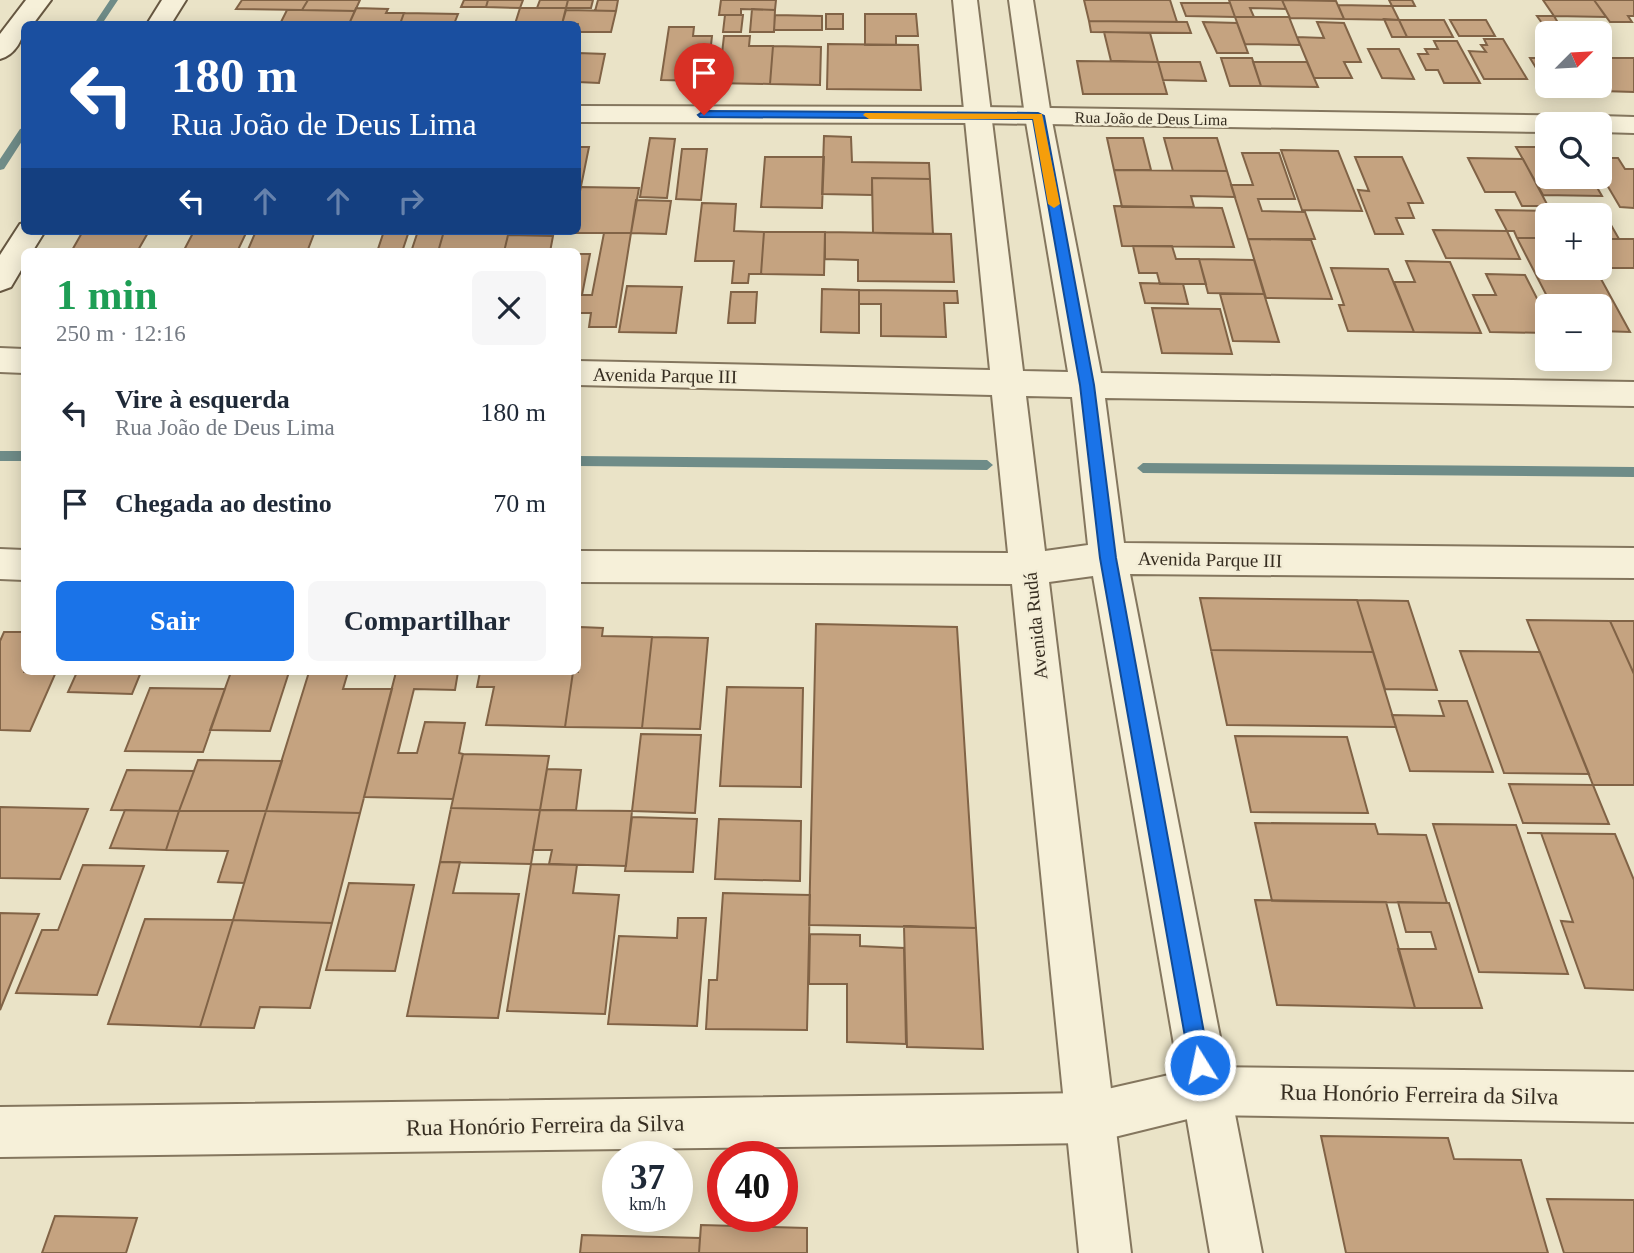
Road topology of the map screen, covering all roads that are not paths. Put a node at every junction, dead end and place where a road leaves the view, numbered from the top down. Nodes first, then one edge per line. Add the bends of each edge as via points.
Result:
1 (39, 0) edge
2 (174, 0) edge
3 (965, 0) edge
4 (1021, 0) edge
5 (23, 21) edge
6 (161, 21) edge
7 (21, 24) edge
8 (0, 51) edge
9 (581, 114) edge
10 (978, 115) junction
11 (1038, 116) junction
12 (1535, 123) edge
13 (1612, 124) edge
14 (1634, 125) edge
15 (28, 235) edge
16 (0, 280) edge
17 (0, 360) edge
18 (21, 361) edge
19 (581, 373) edge
20 (1008, 382) junction
21 (1087, 385) junction
22 (1634, 394) edge
23 (1108, 558) junction
24 (1634, 564) edge
25 (0, 565) edge
26 (21, 565) edge
27 (581, 567) edge
28 (1028, 569) junction
29 (1204, 1091) junction
30 (1634, 1097) edge
31 (1090, 1118) junction
32 (0, 1132) edge
33 (1105, 1253) edge
34 (1236, 1253) edge

1 - 5 street
2 - 6 street
3 - 10 street, Avenida Rudá
4 - 11 street
7 - 8 street
9 - 10 street, Rua João de Deus Lima
10 - 11 street, Rua João de Deus Lima
10 - 20 street, Avenida Rudá
11 - 12 street, Rua João de Deus Lima
11 - 21 street
13 - 14 street, Rua João de Deus Lima
15 - 16 street
17 - 18 street
19 - 20 street, Avenida Parque III
20 - 21 street, Avenida Parque III
20 - 28 street, Avenida Rudá
21 - 22 street, Avenida Parque III
21 - 23 street
23 - 24 street, Avenida Parque III
23 - 28 street, Avenida Parque III
23 - 29 street
25 - 26 street
27 - 28 street, Avenida Parque III
28 - 31 street, Avenida Rudá
29 - 30 street, Rua Honório Ferreira da Silva
29 - 31 street, Rua Honório Ferreira da Silva
29 - 34 street
31 - 32 street, Rua Honório Ferreira da Silva
31 - 33 street, Avenida Rudá

